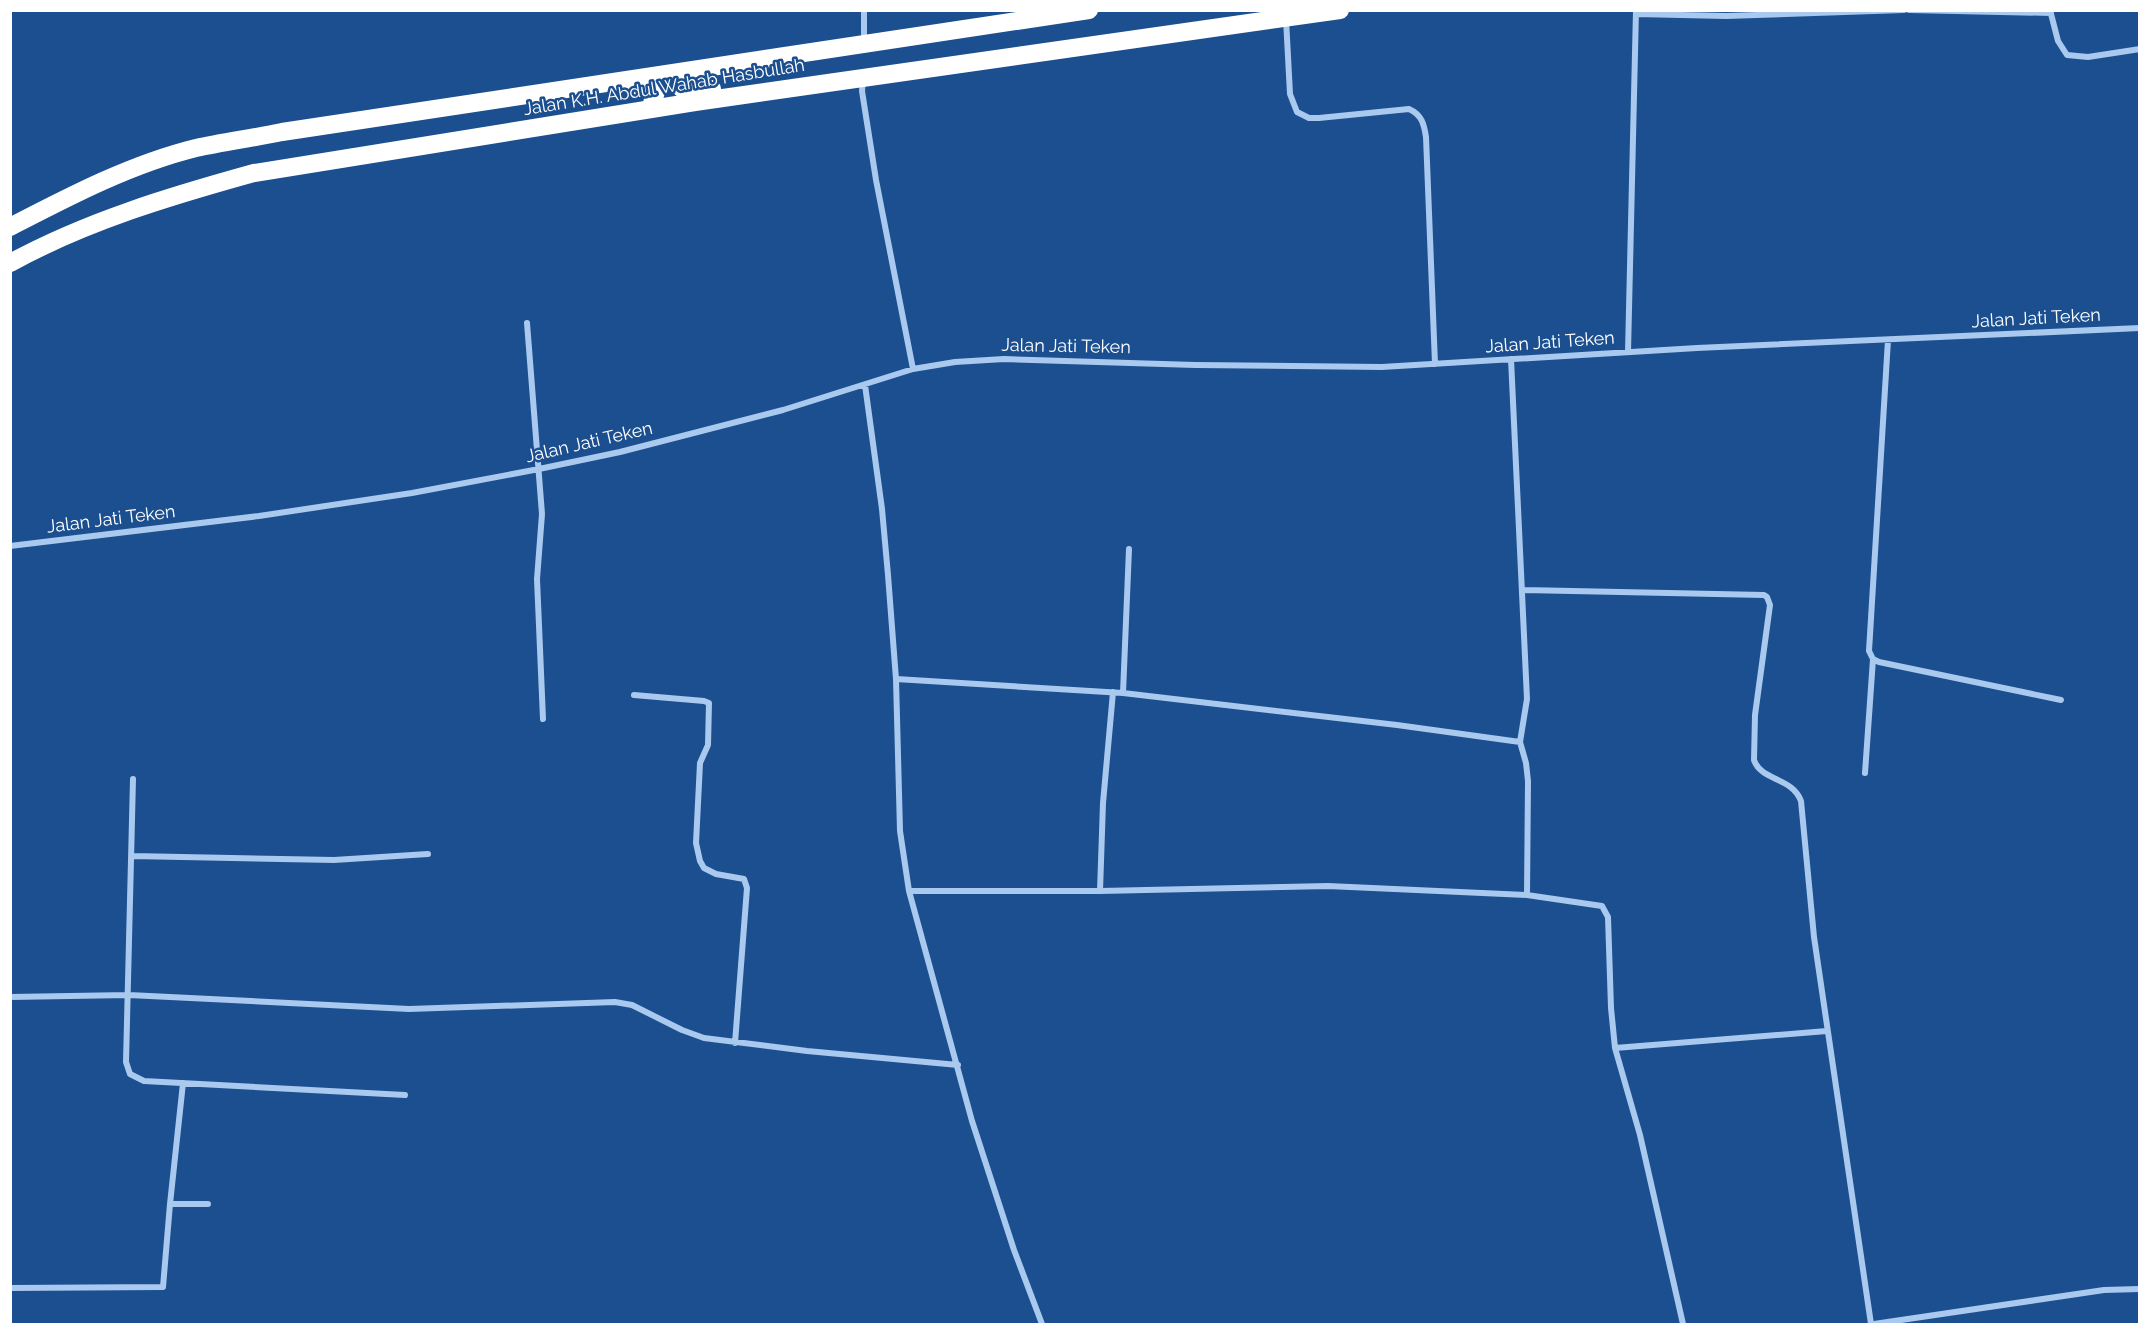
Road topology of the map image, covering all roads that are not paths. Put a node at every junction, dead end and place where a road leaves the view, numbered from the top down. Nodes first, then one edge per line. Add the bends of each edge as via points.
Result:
1 (864, 10) edge
2 (1089, 10) edge
3 (1340, 10) edge
4 (1904, 10) edge
5 (1909, 10) edge
6 (1636, 12) edge
7 (2050, 12) edge
8 (1286, 18) junction
9 (864, 44) junction
10 (2139, 49) edge
11 (685, 71) junction
12 (887, 75) junction
13 (863, 79) junction
14 (650, 109) junction
15 (396, 115) junction
16 (10, 227) edge
17 (10, 263) edge
18 (527, 323) dead end
19 (2139, 328) edge
20 (1888, 340) junction
21 (1628, 352) junction
22 (1511, 359) junction
23 (1435, 364) junction
24 (913, 369) junction
25 (865, 385) junction
26 (539, 469) junction
27 (10, 546) edge
28 (1129, 549) dead end
29 (1522, 590) junction
30 (1873, 659) junction
31 (896, 679) junction
32 (1113, 692) junction
33 (1123, 693) junction
34 (634, 695) dead end
35 (2061, 700) dead end
36 (543, 719) dead end
37 (1520, 742) junction
38 (1865, 773) dead end
39 (133, 779) dead end
40 (428, 854) dead end
41 (132, 856) junction
42 (909, 891) junction
43 (1100, 891) junction
44 (1527, 894) junction
45 (129, 995) junction
46 (10, 997) edge
47 (1827, 1031) junction
48 (735, 1043) junction
49 (1615, 1048) junction
50 (958, 1065) junction
51 (183, 1083) junction
52 (405, 1095) dead end
53 (170, 1204) junction
54 (208, 1204) dead end
55 (10, 1288) edge
56 (2139, 1289) edge
57 (1907, 1322) edge
58 (1042, 1324) edge
59 (1683, 1324) edge
60 (1872, 1324) edge

1 - 9 street
2 - 9 highway, Jalan K.H. Abdul Wahab Hasbullah
3 - 8 highway, Jalan K.H. Abdul Wahab Hasbullah
4 - 6 street via 1726,16
5 - 7 street
6 - 21 street
7 - 10 street via 2058,41 2067,55 2088,57
8 - 12 highway, Jalan K.H. Abdul Wahab Hasbullah
8 - 23 street via 1290,94 1298,112 1319,118 1409,108 1422,120 1426,137
9 - 11 highway, Jalan K.H. Abdul Wahab Hasbullah
11 - 12 highway via 679,82 686,91 816,76
11 - 15 highway, Jalan K.H. Abdul Wahab Hasbullah
12 - 13 highway, Jalan K.H. Abdul Wahab Hasbullah
13 - 14 highway, Jalan K.H. Abdul Wahab Hasbullah
13 - 24 street via 876,180
14 - 15 highway via 657,89 645,85 447,116
14 - 17 highway, Jalan K.H. Abdul Wahab Hasbullah via 254,173 112,217
15 - 16 highway, Jalan K.H. Abdul Wahab Hasbullah via 195,148 143,165
18 - 26 street
19 - 20 street, Jalan Jati Teken
20 - 21 street, Jalan Jati Teken
20 - 30 street via 1869,647
21 - 22 street, Jalan Jati Teken
22 - 23 street, Jalan Jati Teken
22 - 29 street
23 - 24 street, Jalan Jati Teken via 1328,368 1004,359
24 - 25 street, Jalan Jati Teken
25 - 26 street, Jalan Jati Teken via 620,452
25 - 31 street via 883,520
26 - 27 street, Jalan Jati Teken via 260,516
26 - 36 street via 542,514 537,579
28 - 33 street
29 - 37 street via 1527,699
29 - 47 street via 1767,597 1770,605 1755,715 1754,760 1770,776 1794,789 1801,801
30 - 35 street
30 - 38 street
31 - 32 street
31 - 42 street via 900,831
32 - 33 street
32 - 43 street
33 - 37 street
34 - 48 street via 709,704 708,746 700,763 696,843 704,868 744,879 747,888
37 - 44 street via 1528,781
39 - 41 street
40 - 41 street via 334,860
41 - 45 street
42 - 43 street
42 - 50 street
43 - 44 street via 1328,886
44 - 49 street via 1604,908 1608,917
45 - 46 street
45 - 48 street via 409,1009 615,1002 632,1005 704,1038
45 - 51 street via 126,1062 130,1074 144,1081
47 - 49 street
47 - 60 street
48 - 50 street
49 - 59 street via 1640,1135
50 - 58 street via 972,1121
51 - 52 street
51 - 53 street
53 - 54 street
53 - 55 street via 163,1287
56 - 57 street via 2104,1290
57 - 60 street

